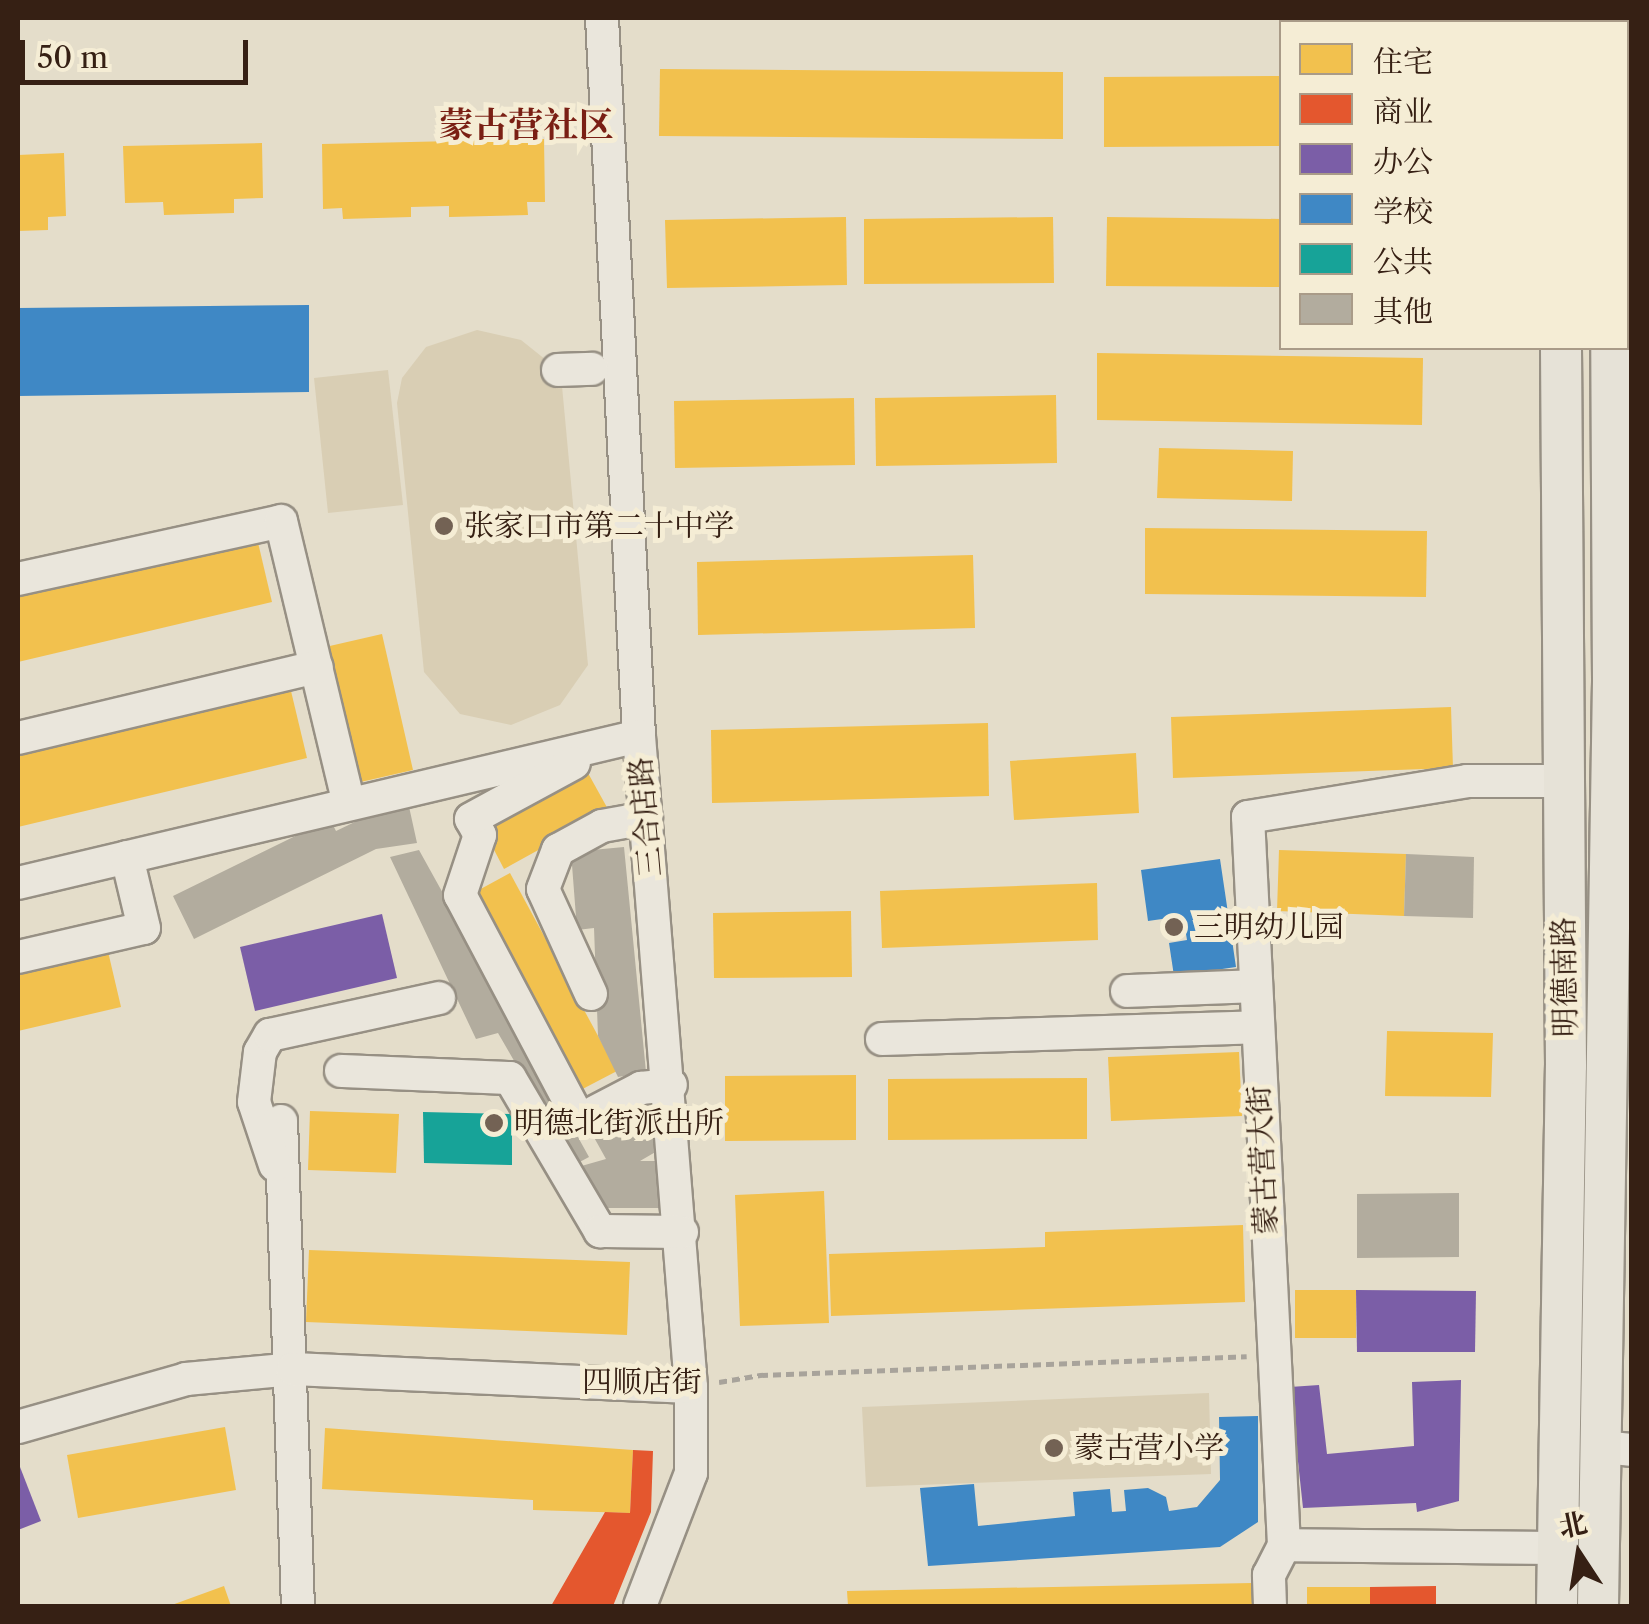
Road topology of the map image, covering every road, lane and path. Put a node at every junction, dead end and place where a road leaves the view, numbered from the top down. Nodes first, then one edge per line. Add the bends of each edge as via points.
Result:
1 (602, 18) edge
2 (1561, 350) edge
3 (1611, 350) edge
4 (592, 369) dead end
5 (558, 370) dead end
6 (18, 579) edge
7 (316, 667) junction
8 (640, 736) junction
9 (18, 738) edge
10 (578, 761) dead end
11 (491, 770) junction
12 (1563, 781) junction
13 (349, 804) junction
14 (499, 804) junction
15 (646, 818) junction
16 (127, 857) junction
17 (18, 884) edge
18 (18, 957) edge
19 (1255, 986) junction
20 (1127, 990) dead end
21 (591, 994) dead end
22 (439, 998) dead end
23 (1257, 1027) junction
24 (882, 1039) dead end
25 (341, 1071) dead end
26 (670, 1085) junction
27 (281, 1120) dead end
28 (284, 1178) junction
29 (682, 1232) junction
30 (1273, 1356) junction
31 (293, 1369) junction
32 (692, 1387) junction
33 (18, 1427) edge
34 (1617, 1449) edge
35 (1602, 1518) junction
36 (1559, 1534) junction
37 (1284, 1545) junction
38 (298, 1606) edge
39 (640, 1606) edge
40 (1270, 1606) edge
41 (1556, 1606) edge
42 (1598, 1606) edge

1 - 8 street, 三合店路 via 604,325
2 - 12 main road, 明德南路
3 - 34 main road, 明德南路
4 - 5 street
6 - 7 street via 281,521
7 - 9 street
7 - 13 street
8 - 11 street
8 - 15 street, 三合店路
10 - 14 street
11 - 13 street
11 - 14 street
12 - 19 street, 蒙古营大街 via 1467,781 1248,817
12 - 36 main road, 明德南路
13 - 16 street
14 - 26 street via 471,819 480,835 460,895 585,1111 641,1088
15 - 21 street via 602,826 558,850 543,889
15 - 26 street, 三合店路
16 - 17 street
16 - 18 street via 144,928
19 - 20 street
19 - 23 street, 蒙古营大街
22 - 28 street via 270,1035 260,1052 254,1102 264,1149
23 - 24 street
23 - 30 street, 蒙古营大街
25 - 29 street via 510,1078 600,1231
26 - 29 street, 三合店路
27 - 28 street
28 - 31 street
29 - 32 street, 三合店路
30 - 32 path, 四顺店街 via 760,1375
30 - 37 street, 蒙古营大街
31 - 32 street, 四顺店街
31 - 33 street, 四顺店街 via 186,1379
31 - 38 street
32 - 39 street, 三合店路 via 691,1474
34 - 35 main road, 明德南路
35 - 36 main road
35 - 42 main road, 明德南路
36 - 37 street
36 - 41 main road, 明德南路
37 - 40 street via 1269,1575

